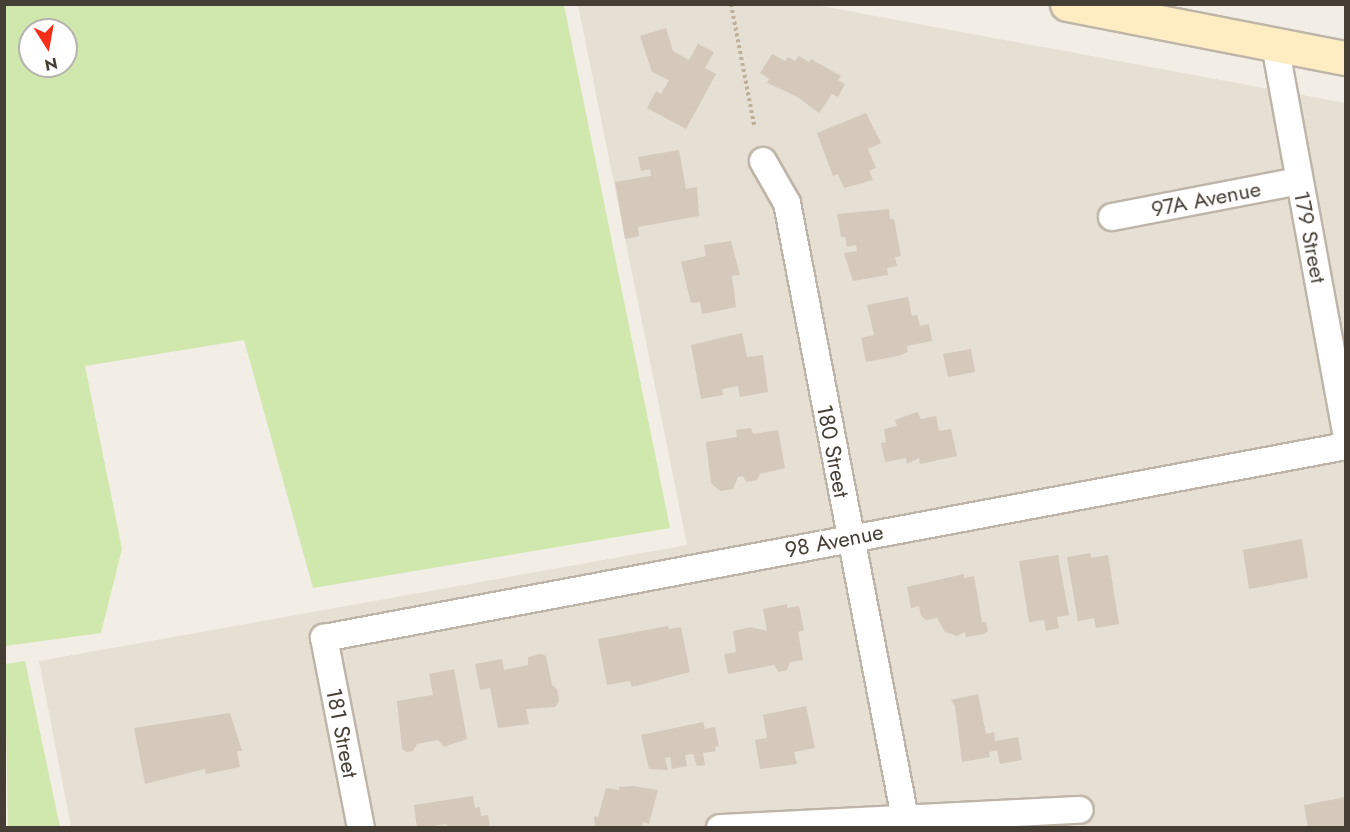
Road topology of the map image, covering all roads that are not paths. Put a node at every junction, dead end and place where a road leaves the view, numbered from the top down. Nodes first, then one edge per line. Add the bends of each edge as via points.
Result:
1 (1067, 4) edge
2 (1275, 45) junction
3 (1346, 58) edge
4 (763, 160) dead end
5 (1299, 181) junction
6 (1112, 217) dead end
7 (1346, 430) edge
8 (1346, 446) edge
9 (850, 539) junction
10 (324, 638) joint
11 (1080, 810) dead end
12 (905, 818) junction
13 (720, 827) edge
14 (361, 828) edge

1 - 2 street
2 - 3 street
2 - 5 street, 179 Street
4 - 9 street, 180 Street via 787,203
5 - 6 street, 97A Avenue
5 - 7 street, 179 Street
8 - 9 street, 98 Avenue
9 - 10 street, 98 Avenue
9 - 12 street, 180 Street
10 - 14 street, 181 Street
11 - 12 street
12 - 13 street

